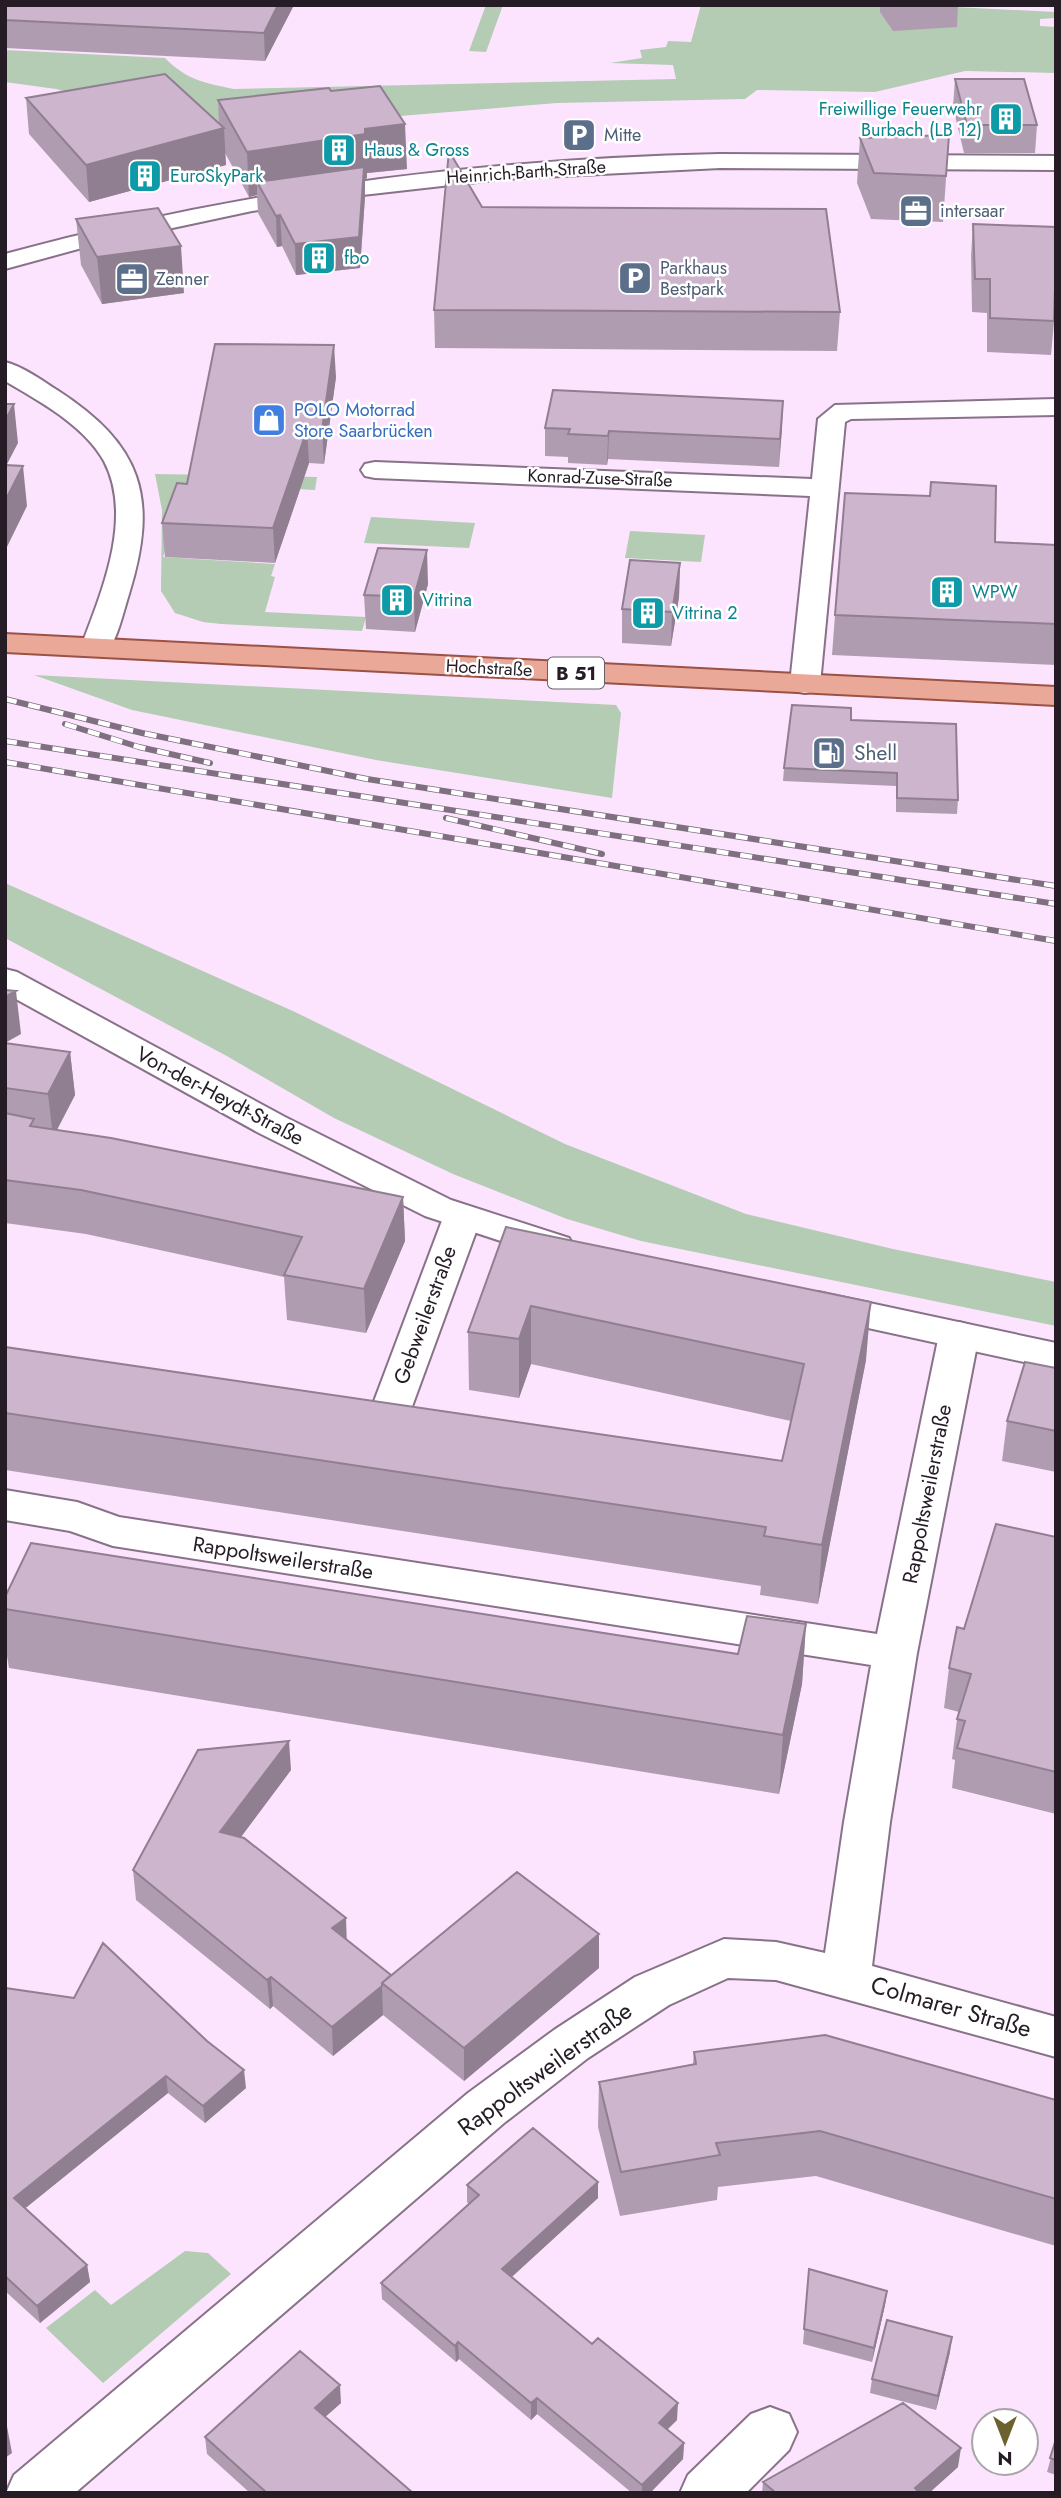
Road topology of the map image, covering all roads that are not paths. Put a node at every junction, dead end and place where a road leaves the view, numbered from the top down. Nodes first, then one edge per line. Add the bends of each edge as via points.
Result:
1 (1056, 163) edge
2 (5, 262) edge
3 (5, 370) edge
4 (1056, 407) edge
5 (375, 470) dead end
6 (825, 488) junction
7 (5, 643) edge
8 (96, 647) junction
9 (805, 684) junction
10 (1056, 696) edge
11 (5, 979) edge
12 (348, 1202) edge
13 (450, 1213) junction
14 (589, 1256) edge
15 (787, 1299) edge
16 (959, 1335) junction
17 (1056, 1356) edge
18 (390, 1412) edge
19 (5, 1505) edge
20 (895, 1653) junction
21 (846, 1978) junction
22 (1056, 2038) edge
23 (770, 2432) dead end
24 (34, 2493) edge
25 (708, 2493) edge

1 - 2 street, Heinrich-Barth-Straße via 675,162 462,175 223,210
3 - 8 street via 50,396 86,425 102,441 125,479 126,541
4 - 6 street via 845,411 832,419
5 - 6 street, Konrad-Zuse-Straße
6 - 9 street
7 - 8 main road, Hochstraße / B 51
8 - 9 main road, Hochstraße / B 51
9 - 10 main road, Hochstraße / B 51
11 - 13 street, Von-der-Heydt-Straße via 272,1125
12 - 13 street, Von-der-Heydt-Straße
13 - 14 street, Von-der-Heydt-Straße
13 - 18 street, Gebweilerstraße
15 - 16 street
16 - 17 street
16 - 20 street, Rappoltsweilerstraße
19 - 20 street, Rappoltsweilerstraße via 77,1517 113,1531
20 - 21 street, Rappoltsweilerstraße
21 - 22 street, Colmarer Straße
21 - 24 street, Rappoltsweilerstraße via 776,1961 724,1958 652,1991 486,2108
23 - 25 street

